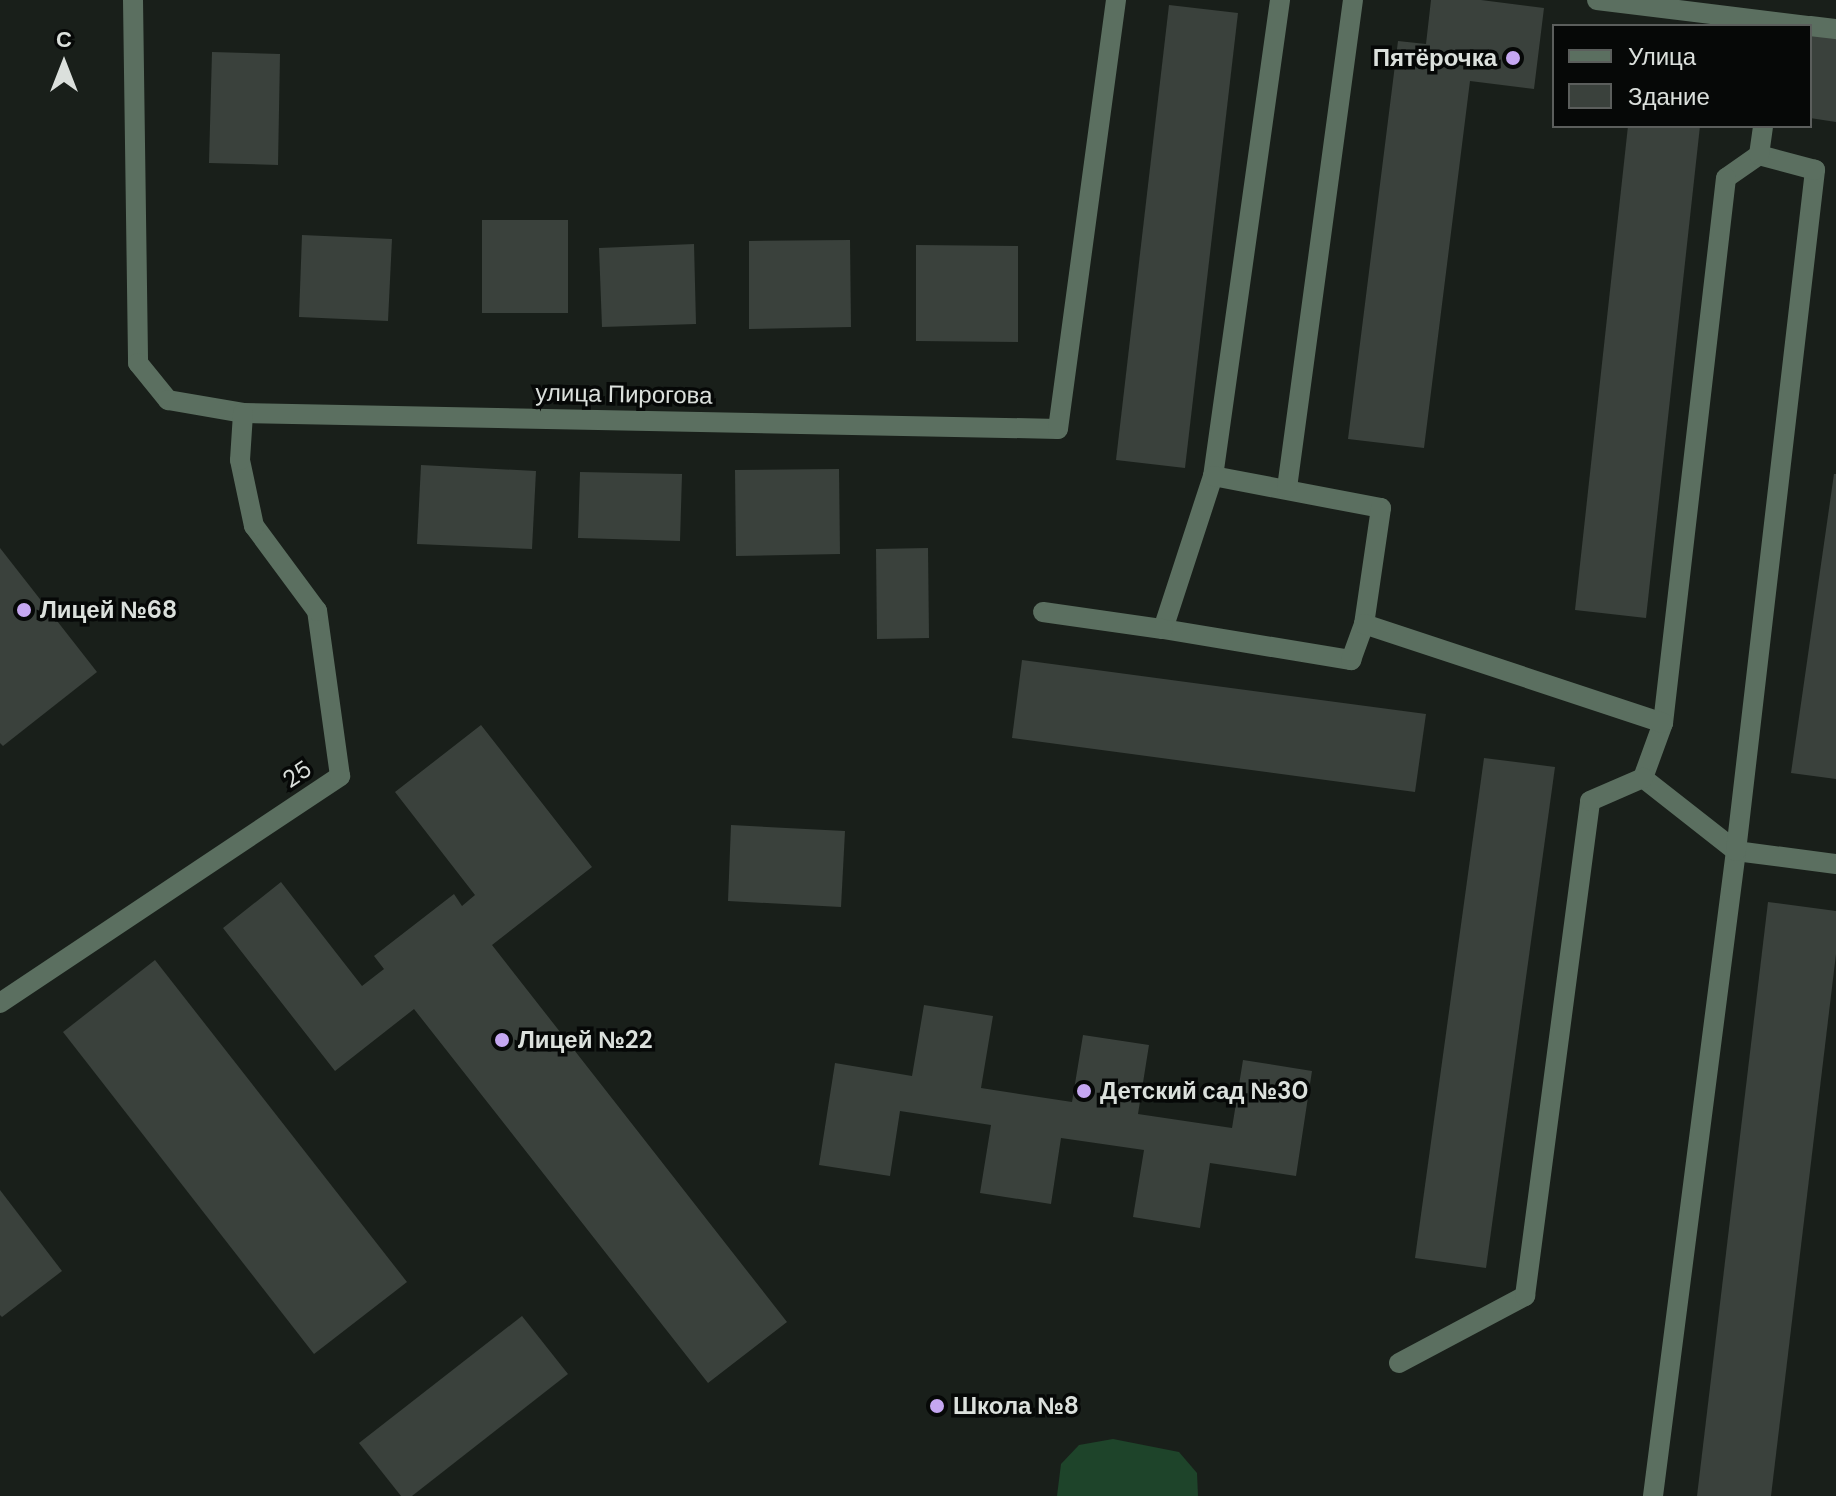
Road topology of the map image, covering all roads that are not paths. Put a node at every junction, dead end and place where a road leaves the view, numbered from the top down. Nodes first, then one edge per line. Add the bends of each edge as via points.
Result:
1 (133, 0) edge
2 (1116, 0) edge
3 (1280, 0) edge
4 (1353, 0) edge
5 (1597, 0) edge
6 (1774, 24) edge
7 (1812, 26) edge
8 (1836, 29) edge
9 (1763, 128) edge
10 (1759, 155) junction
11 (243, 413) junction
12 (1213, 476) junction
13 (1287, 488) junction
14 (1043, 612) dead end
15 (1364, 624) junction
16 (1163, 629) junction
17 (1663, 723) junction
18 (1643, 778) junction
19 (1736, 851) junction
20 (1836, 864) edge
21 (0, 1003) edge
22 (1399, 1363) dead end
23 (1653, 1496) edge

1 - 11 street, улица Пирогова via 138,363 168,400
2 - 11 street, улица Пирогова via 1058,429
3 - 12 street
4 - 13 street
5 - 6 street
7 - 8 street
9 - 10 street
10 - 17 street via 1726,178
10 - 19 street via 1815,170
11 - 21 street, 25 via 240,460 254,526 317,611 340,776
12 - 13 street
12 - 16 street
13 - 15 street via 1381,508
14 - 16 street
15 - 16 street via 1351,660
15 - 17 street
17 - 18 street
18 - 19 street
18 - 22 street via 1590,801 1525,1296
19 - 20 street
19 - 23 street

